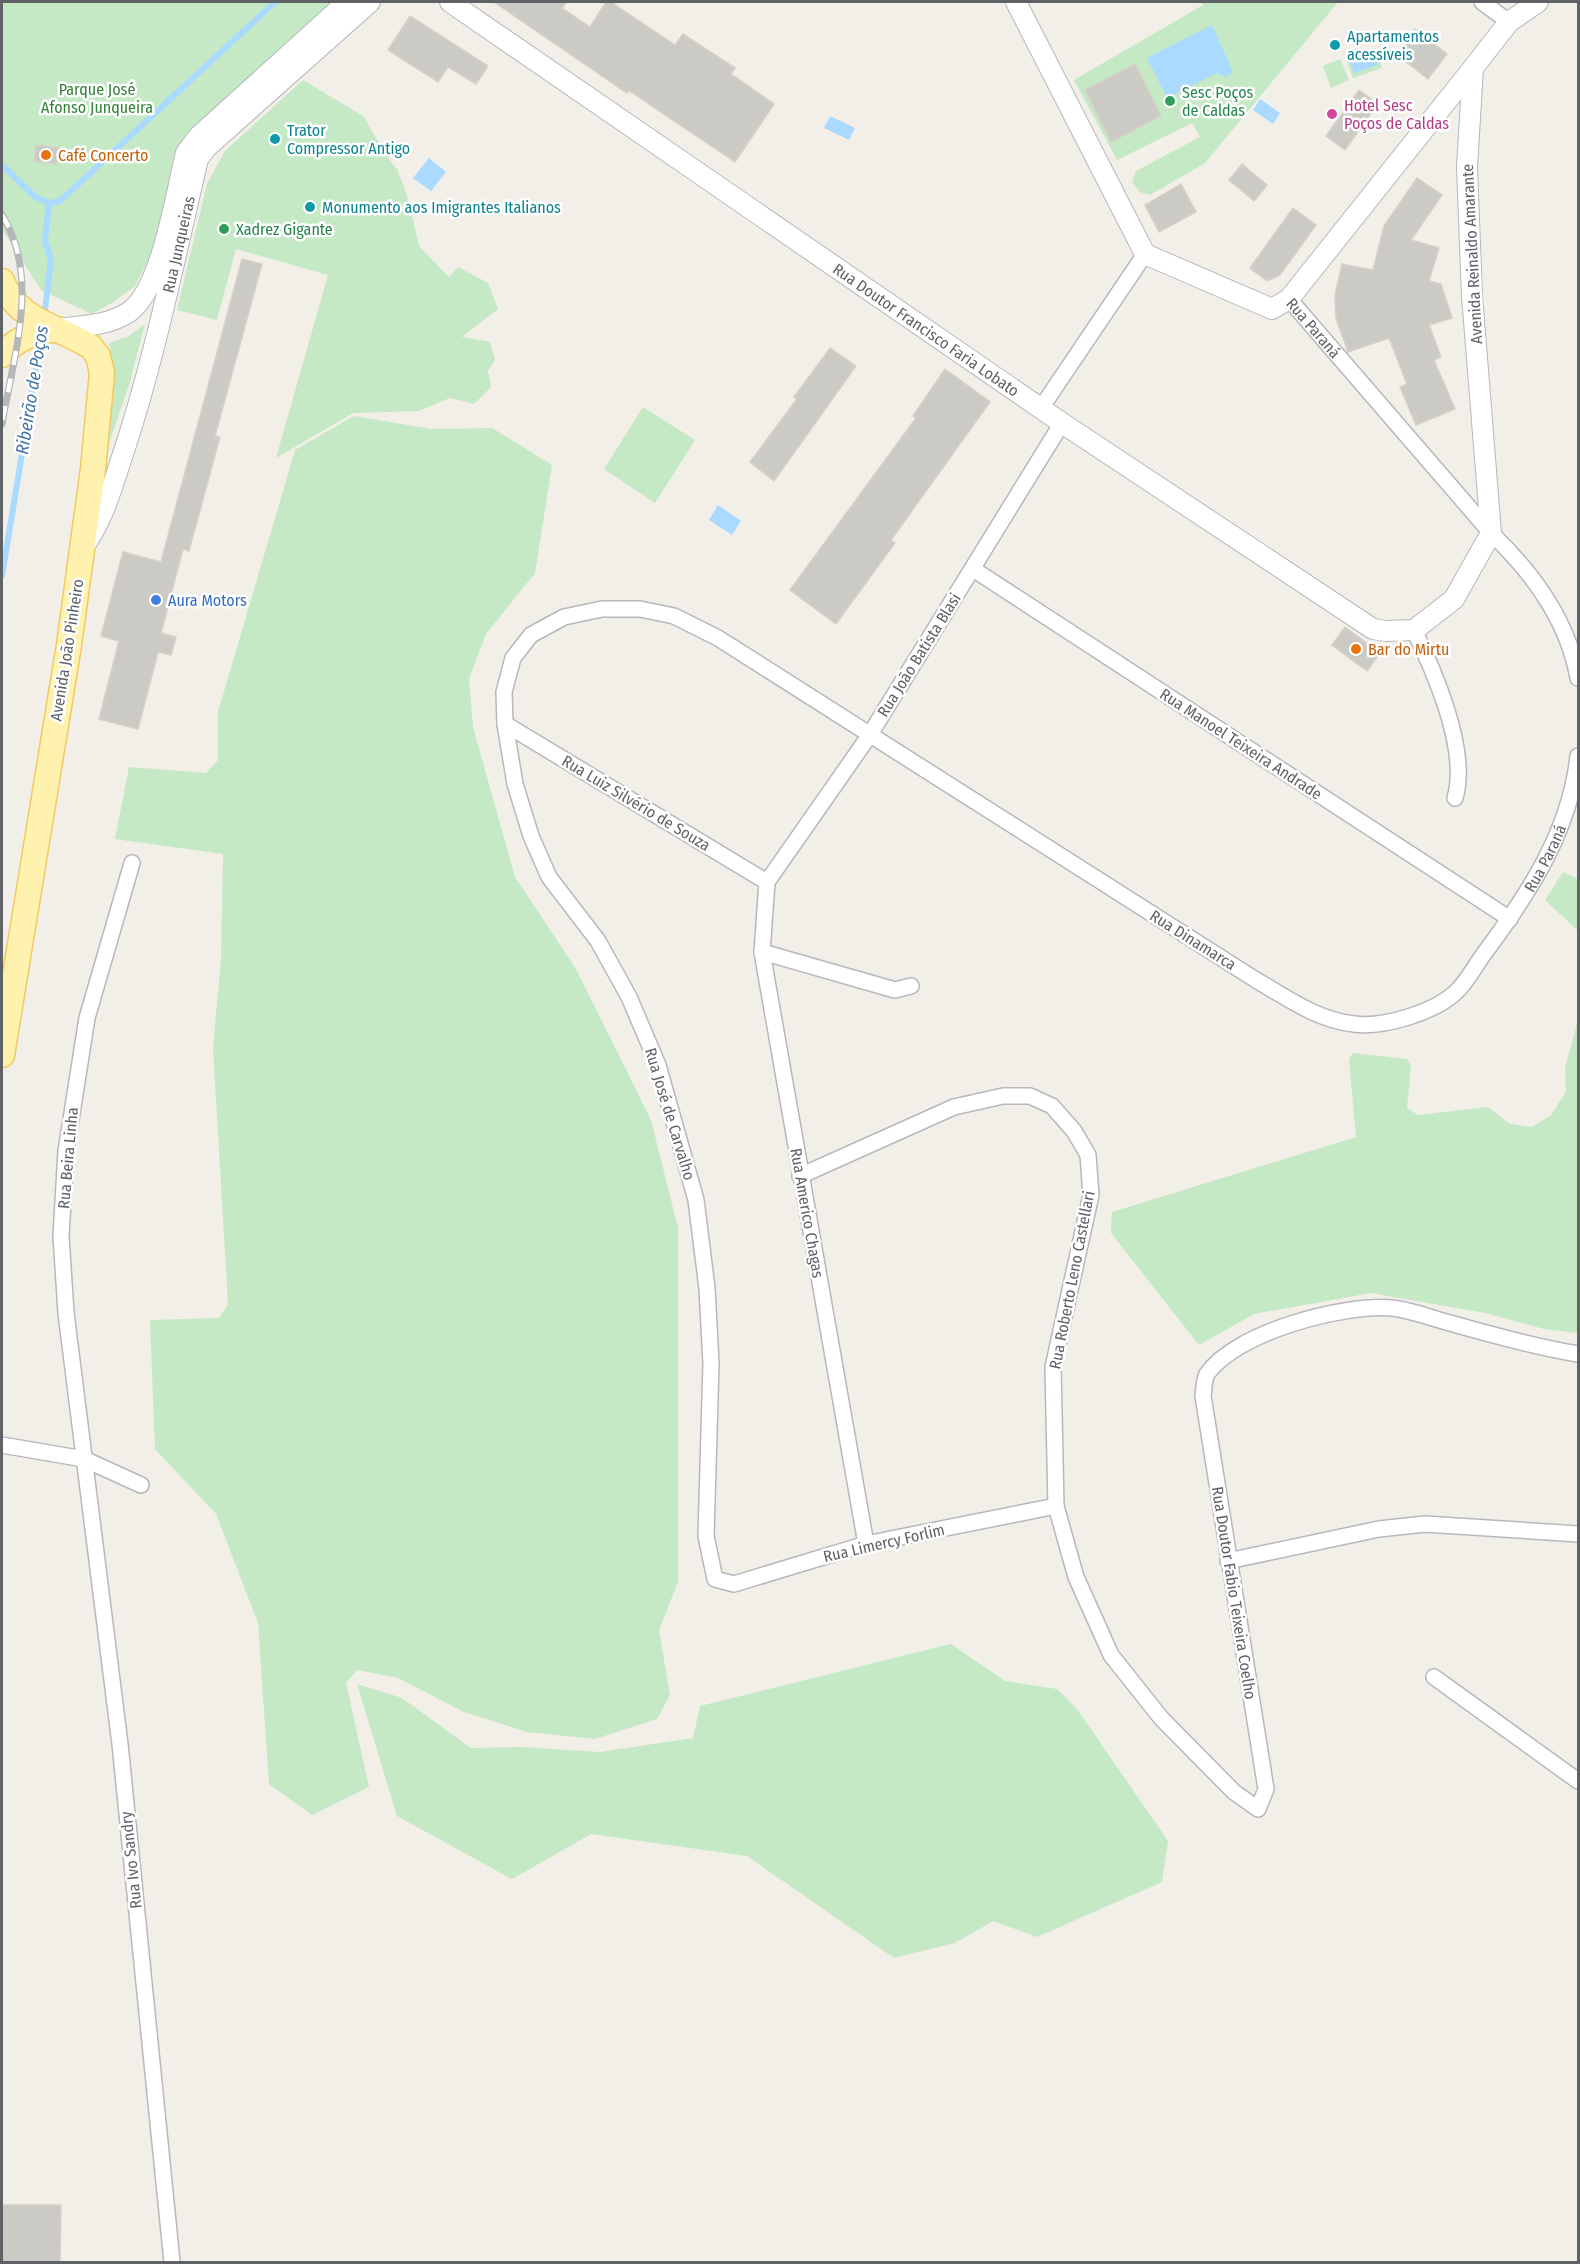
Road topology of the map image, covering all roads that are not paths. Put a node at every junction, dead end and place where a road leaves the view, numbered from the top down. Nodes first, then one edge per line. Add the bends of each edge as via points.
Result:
1 (347, 2) edge
2 (370, 2) edge
3 (450, 2) edge
4 (1017, 2) edge
5 (1482, 2) edge
6 (1538, 2) edge
7 (1509, 22) junction
8 (1473, 68) junction
9 (1145, 254) junction
10 (2, 281) edge
11 (1289, 299) junction
12 (32, 326) junction
13 (71, 331) junction
14 (2, 354) edge
15 (1041, 408) junction
16 (1062, 423) junction
17 (1491, 533) junction
18 (82, 549) junction
19 (973, 569) junction
20 (1414, 630) junction
21 (1578, 678) edge
22 (505, 724) junction
23 (869, 736) junction
24 (1578, 756) edge
25 (1455, 798) dead end
26 (132, 863) dead end
27 (766, 882) junction
28 (1510, 919) junction
29 (762, 952) junction
30 (911, 987) dead end
31 (2, 1055) edge
32 (800, 1176) junction
33 (1578, 1354) edge
34 (2, 1445) edge
35 (84, 1459) junction
36 (141, 1485) dead end
37 (1056, 1506) junction
38 (1578, 1534) edge
39 (866, 1544) junction
40 (1228, 1561) junction
41 (715, 1579) joint
42 (1434, 1677) dead end
43 (1578, 1781) edge
44 (1258, 1809) joint
45 (172, 2262) edge

1 - 13 street, Rua Junqueiras via 198,137 186,153 155,276 141,302 114,319
2 - 18 street, Rua Junqueiras via 198,159 143,389 101,520
3 - 15 street, Rua Doutor Francisco Faria Lobato
4 - 9 street
5 - 7 street
6 - 7 street
7 - 8 street
8 - 11 street
8 - 17 street, Avenida Reinaldo Amarante via 1467,167 1470,261
9 - 11 street, Rua Paraná via 1272,309
9 - 15 street
10 - 12 main road via 10,300
11 - 17 street, Rua Paraná
12 - 13 main road
12 - 14 main road
13 - 18 main road, Avenida João Pinheiro via 98,356 102,373
15 - 16 street, Rua Doutor Francisco Faria Lobato
16 - 19 street, Rua João Batista Blasi
16 - 20 street, Rua Doutor Francisco Faria Lobato via 1373,629
17 - 20 street via 1454,599
17 - 21 street, Rua Paraná via 1518,559 1561,622
18 - 31 main road, Avenida João Pinheiro
19 - 23 street, Rua João Batista Blasi
19 - 28 street, Rua Manoel Teixeira Andrade
20 - 25 street via 1439,681 1460,782
22 - 23 street, Rua José de Carvalho via 504,692 513,658 531,635 564,617 602,609 640,609 674,616 718,638
22 - 27 street, Rua Luiz Silvério de Souza
22 - 41 street, Rua José de Carvalho via 515,784 531,836 549,877 598,941 629,997 658,1065 696,1200 711,1364 705,1536
23 - 27 street, Rua João Batista Blasi
23 - 28 street, Rua Dinamarca via 1313,1014 1356,1025 1424,1012 1456,992
24 - 28 street, Rua Paraná via 1576,778 1556,838
26 - 35 street, Rua Beira Linha via 87,1018 66,1151 61,1236
27 - 29 street, Rua Americo Chagas
29 - 30 street via 895,990
29 - 32 street, Rua Americo Chagas
32 - 37 street, Rua Roberto Leno Castellari via 954,1107 1003,1096 1030,1096 1052,1106 1074,1131 1088,1155 1090,1195 1053,1367
32 - 39 street, Rua Americo Chagas
33 - 40 street, Rua Doutor Fabio Teixeira Coelho via 1537,1347 1393,1308 1361,1309 1288,1324 1255,1338 1222,1359 1206,1376 1203,1396
34 - 35 street
35 - 36 street
35 - 45 street, Rua Ivo Sandry via 120,1744
37 - 39 street, Rua Limercy Forlim
37 - 44 street, Rua Roberto Leno Castellari via 1076,1577 1111,1655 1161,1718 1234,1792
38 - 40 street via 1425,1524 1379,1529
39 - 41 street, Rua Limercy Forlim via 734,1584
40 - 44 street, Rua Doutor Fabio Teixeira Coelho via 1266,1789
42 - 43 street

